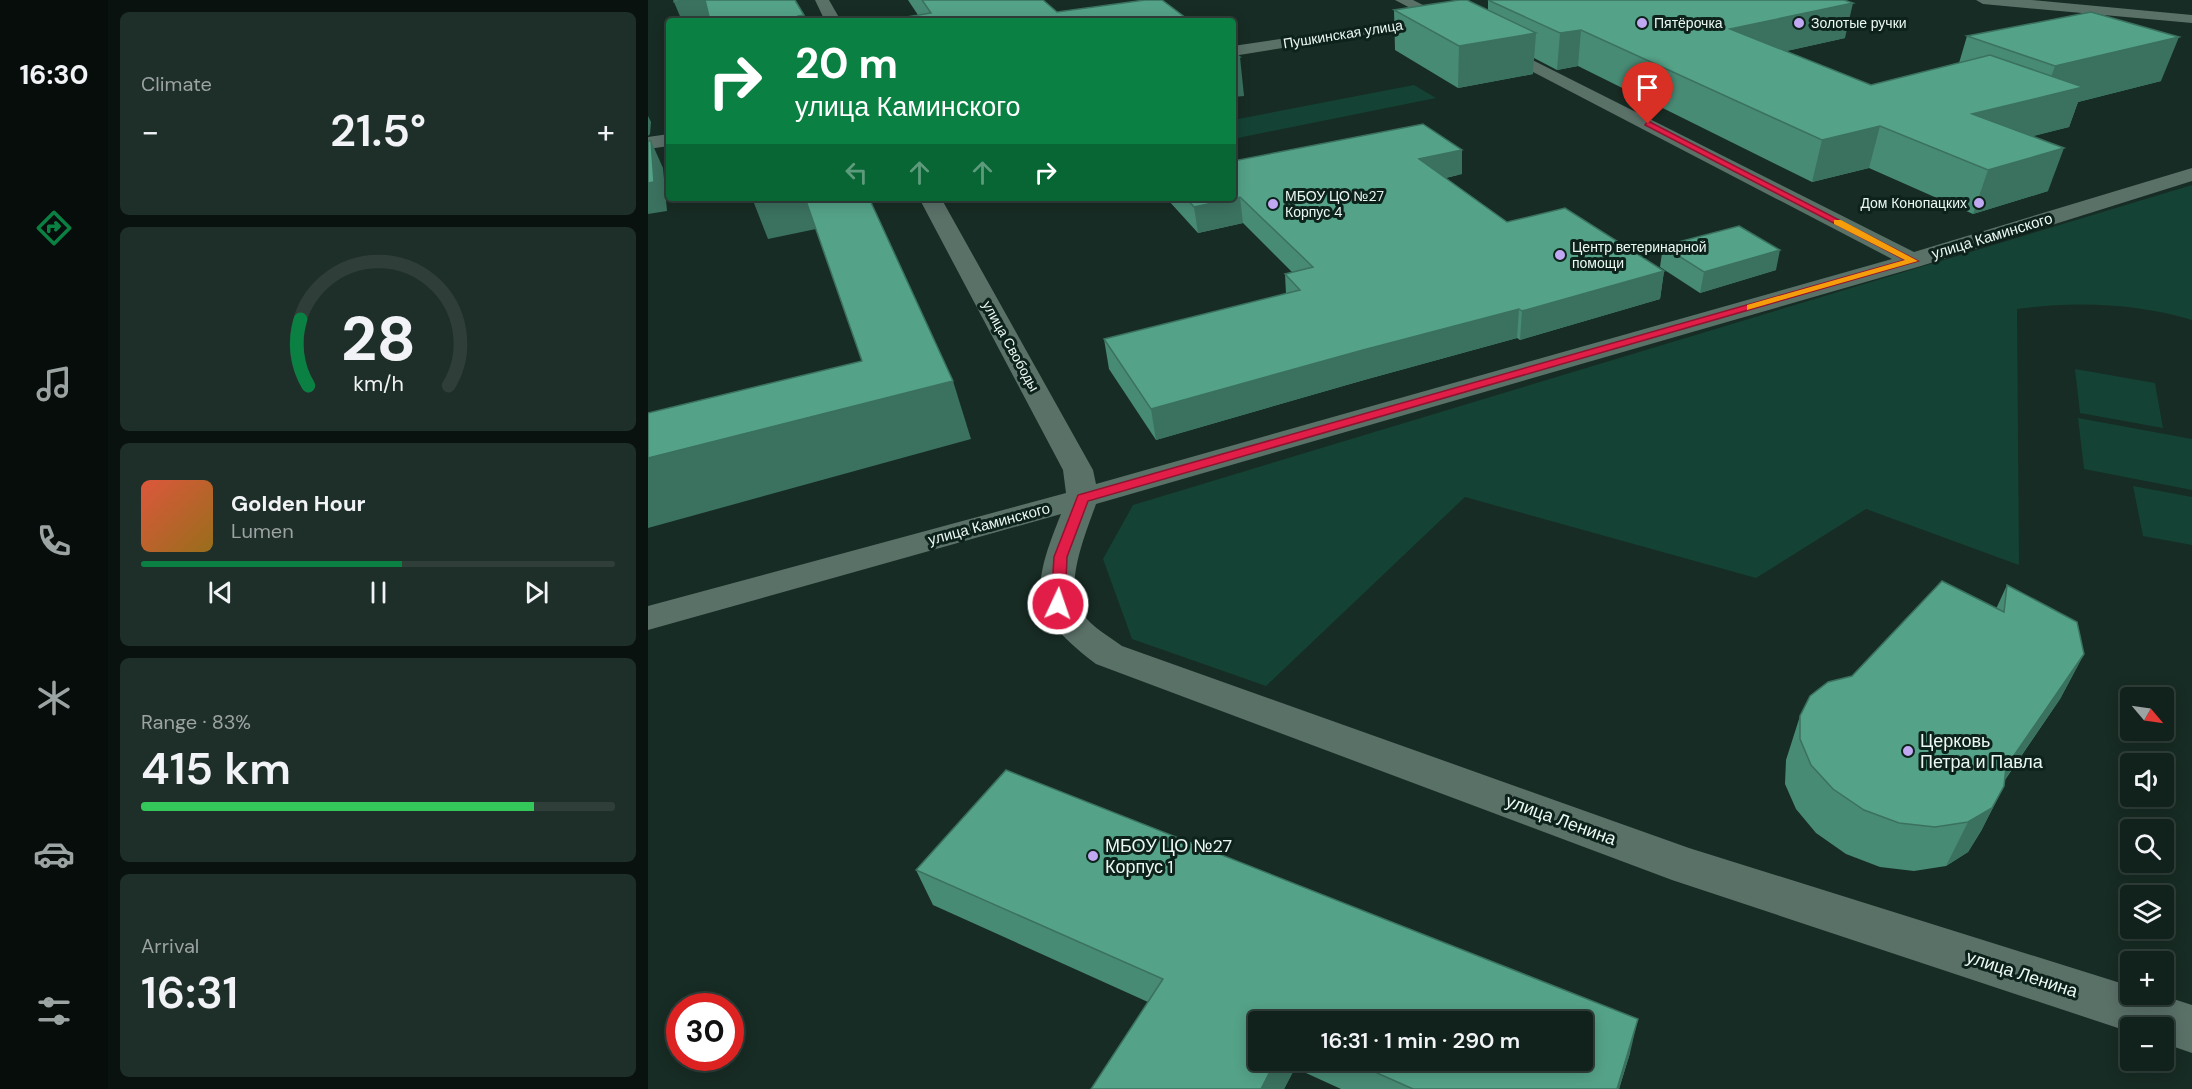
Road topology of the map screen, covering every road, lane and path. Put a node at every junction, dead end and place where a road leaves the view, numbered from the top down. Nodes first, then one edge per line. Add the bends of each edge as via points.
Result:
1 (822, 0) edge
2 (1402, 0) edge
3 (1983, 0) edge
4 (1469, 14) edge
5 (831, 18) edge
6 (1438, 19) junction
7 (2192, 19) edge
8 (1236, 51) edge
9 (666, 140) edge
10 (648, 143) edge
11 (2192, 174) edge
12 (932, 201) edge
13 (1914, 261) junction
14 (1083, 498) junction
15 (648, 618) edge
16 (2192, 1029) edge

1 - 5 street
2 - 6 street
3 - 7 street
4 - 6 street, Пушкинская улица
6 - 8 street, Пушкинская улица
6 - 13 street
9 - 10 street
11 - 13 street, улица Каминского
12 - 14 street, улица Свободы via 1078,470
13 - 14 street, улица Каминского
14 - 15 street, улица Каминского
14 - 16 street, улица Ленина via 1060,557 1058,604 1068,622 1109,655 1688,867

